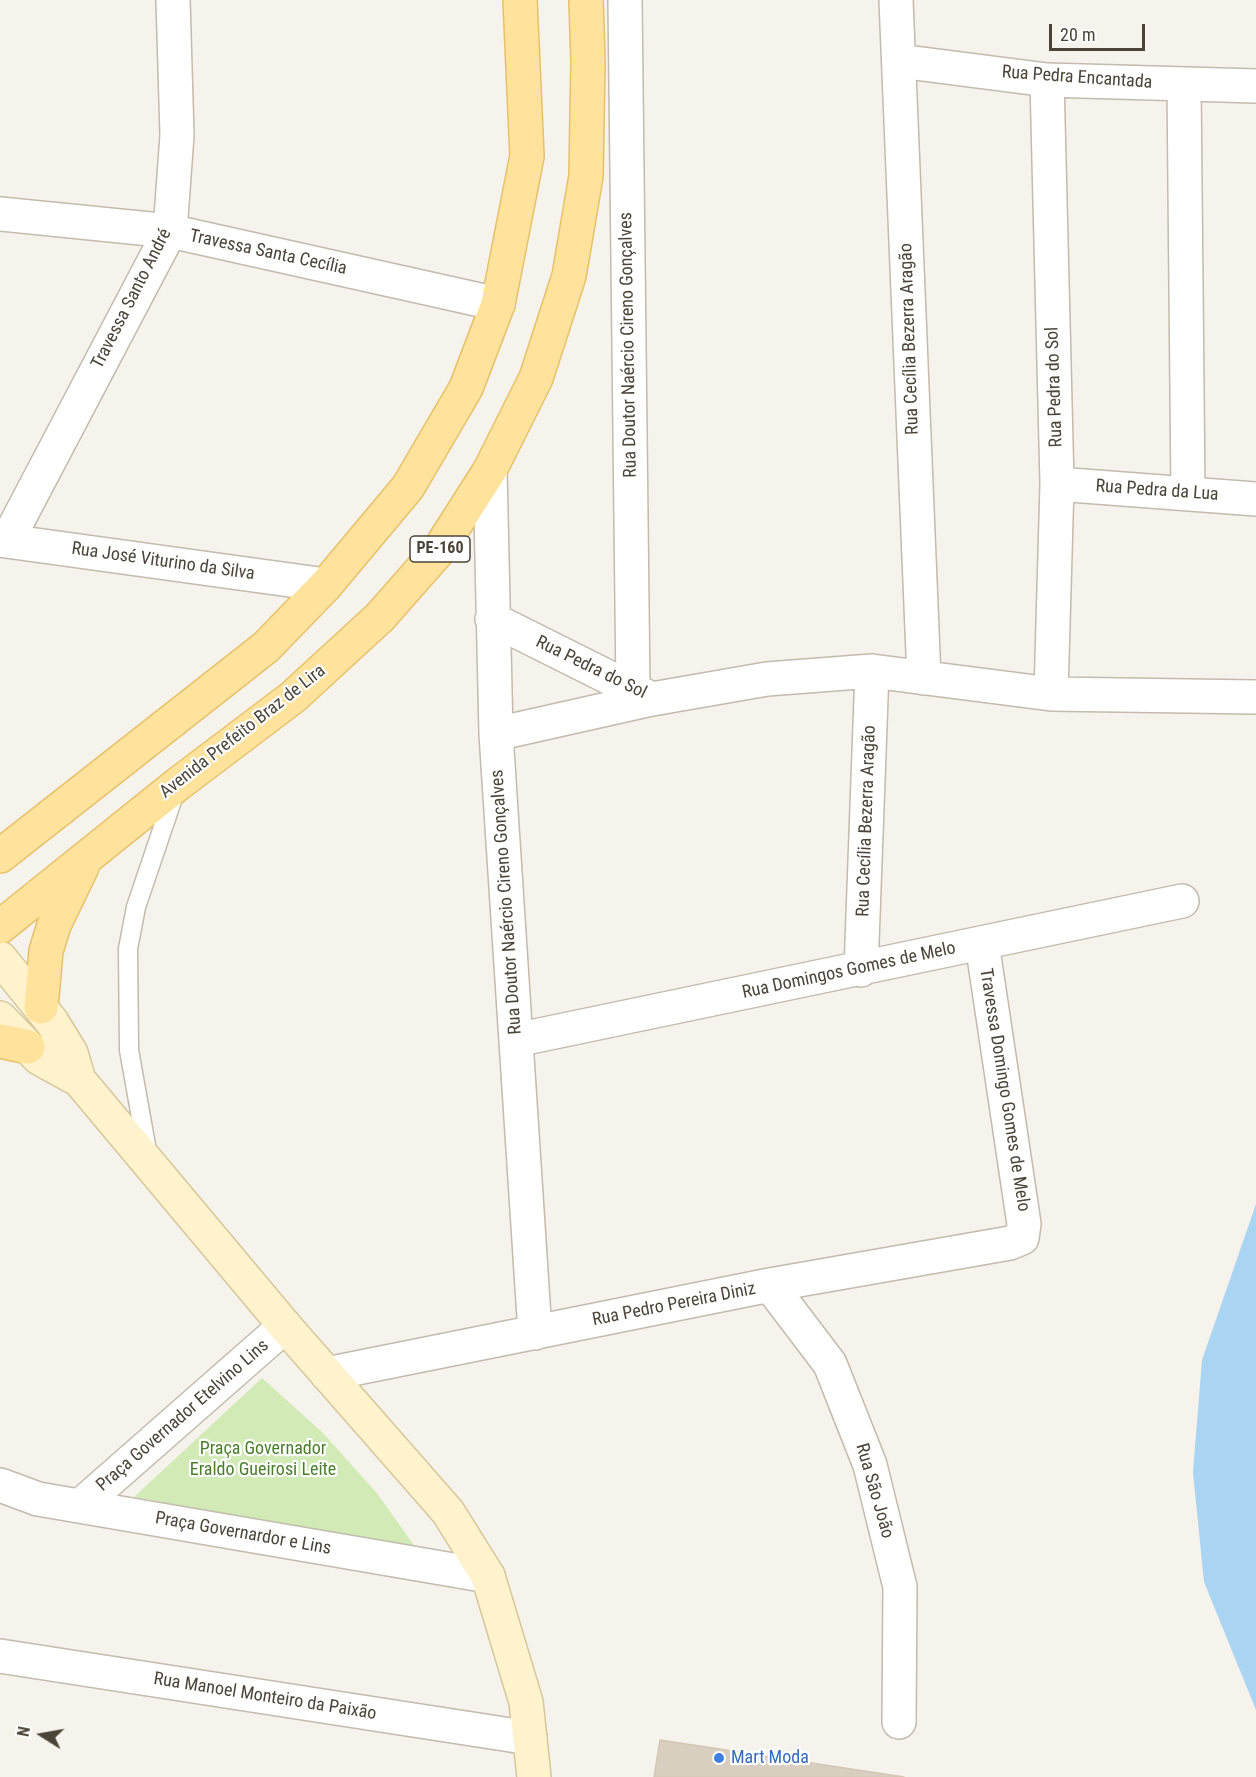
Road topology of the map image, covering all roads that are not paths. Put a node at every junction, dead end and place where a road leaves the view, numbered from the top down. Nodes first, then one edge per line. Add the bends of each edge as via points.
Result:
1 (173, 0) edge
2 (520, 0) edge
3 (586, 0) edge
4 (625, 0) edge
5 (896, 0) edge
6 (899, 61) junction
7 (1047, 80) junction
8 (1184, 84) junction
9 (1256, 86) edge
10 (0, 214) edge
11 (170, 231) junction
12 (498, 304) junction
13 (490, 470) junction
14 (1058, 484) junction
15 (1188, 493) junction
16 (1256, 499) edge
17 (3, 540) edge
18 (326, 585) junction
19 (492, 619) junction
20 (872, 671) junction
21 (924, 678) junction
22 (1052, 694) junction
23 (643, 695) junction
24 (1256, 697) edge
25 (496, 735) junction
26 (178, 784) junction
27 (0, 856) edge
28 (87, 856) junction
29 (1182, 902) dead end
30 (0, 927) edge
31 (982, 943) junction
32 (0, 958) edge
33 (861, 970) junction
34 (41, 1007) junction
35 (0, 1018) edge
36 (516, 1040) junction
37 (14, 1044) edge
38 (79, 1080) junction
39 (150, 1168) junction
40 (1022, 1238) joint
41 (770, 1285) junction
42 (285, 1326) junction
43 (535, 1333) junction
44 (327, 1374) junction
45 (0, 1485) edge
46 (81, 1506) junction
47 (488, 1576) junction
48 (0, 1656) edge
49 (898, 1722) dead end
50 (530, 1738) junction
51 (534, 1777) edge

1 - 11 street, Travessa Santo André via 177,135
2 - 12 main road via 527,156
3 - 13 main road, Avenida Prefeito Braz de Lira / PE-160 via 586,176 569,276 536,378
4 - 23 street, Rua Doutor Naércio Cireno Gonçalves
5 - 6 street, Rua Cecília Bezerra Aragão
6 - 7 street, Rua Pedra Encantada
6 - 21 street, Rua Cecília Bezerra Aragão
7 - 8 street, Rua Pedra Encantada
7 - 14 street, Rua Pedra do Sol
8 - 9 street, Rua Pedra Encantada
8 - 15 street
10 - 11 street, Travessa Santa Cecília
11 - 12 street, Travessa Santa Cecília
11 - 17 street, Travessa Santo André
12 - 18 main road via 466,388 408,488
13 - 19 street, Rua Doutor Naércio Cireno Gonçalves
13 - 26 main road, Avenida Prefeito Braz de Lira / PE-160 via 439,550 380,618 293,697
14 - 15 street, Rua Pedra da Lua
14 - 22 street, Rua Pedra do Sol
15 - 16 street, Rua Pedra da Lua
17 - 18 street, Rua José Viturino da Silva
18 - 27 main road via 266,648
19 - 23 street, Rua Pedra do Sol
19 - 25 street, Rua Doutor Naércio Cireno Gonçalves
20 - 21 street, Rua Pedra do Sol
20 - 23 street, Rua Pedra do Sol
20 - 33 street, Rua Cecília Bezerra Aragão
21 - 22 street, Rua Pedra do Sol
22 - 24 street, Rua Pedra do Sol
23 - 25 street
25 - 36 street, Rua Doutor Naércio Cireno Gonçalves
26 - 28 main road, Avenida Prefeito Braz de Lira / PE-160
26 - 39 lane via 136,907 128,949 129,1050
28 - 30 main road, Avenida Prefeito Braz de Lira / PE-160
28 - 34 main road via 51,934
29 - 31 street, Rua Domingos Gomes de Melo
31 - 33 street, Rua Domingos Gomes de Melo
31 - 40 street, Travessa Domingo Gomes de Melo via 1024,1224
32 - 34 main road
33 - 36 street, Rua Domingos Gomes de Melo
34 - 38 main road via 67,1046
35 - 37 main road
36 - 43 street, Rua Doutor Naércio Cireno Gonçalves
37 - 38 main road
38 - 39 main road
39 - 42 main road
40 - 41 street, Rua Pedro Pereira Diniz
41 - 43 street, Rua Pedro Pereira Diniz
41 - 49 street, Rua São João via 830,1364 870,1466 900,1587
42 - 44 main road
42 - 46 street, Praça Governador Etelvino Lins
43 - 44 street, Rua Pedro Pereira Diniz
44 - 47 main road via 448,1512
45 - 46 street, Praça Governardor e Lins via 38,1499
46 - 47 street, Praça Governardor e Lins
47 - 50 main road via 526,1702
48 - 50 street, Rua Manoel Monteiro da Paixão
50 - 51 main road

